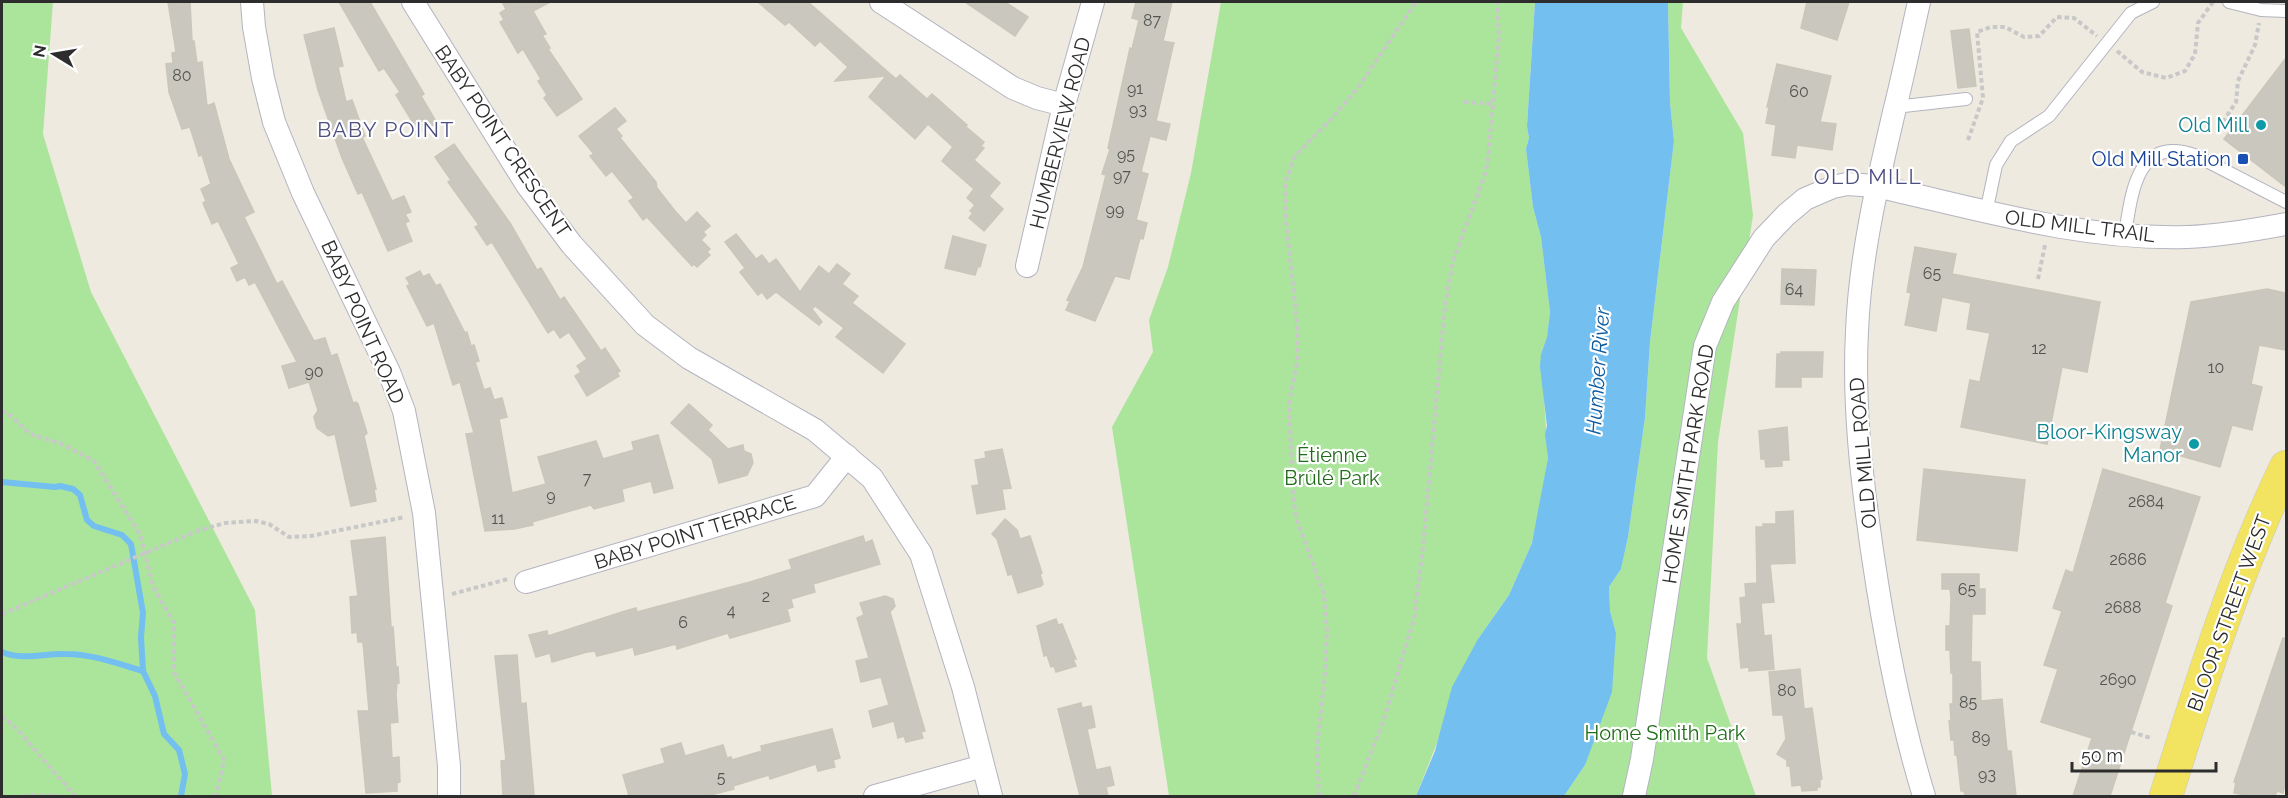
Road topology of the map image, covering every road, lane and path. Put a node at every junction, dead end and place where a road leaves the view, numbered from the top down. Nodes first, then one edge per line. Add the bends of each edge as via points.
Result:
1 (252, 2) edge
2 (413, 2) edge
3 (881, 2) edge
4 (1093, 2) edge
5 (1416, 2) edge
6 (1497, 2) edge
7 (1919, 2) edge
8 (2153, 2) edge
9 (2213, 2) edge
10 (2229, 2) edge
11 (2261, 10) junction
12 (2286, 11) edge
13 (2107, 43) junction
14 (1966, 99) dead end
15 (1464, 102) dead end
16 (1492, 104) junction
17 (1064, 105) junction
18 (1895, 107) junction
19 (2223, 122) dead end
20 (1968, 140) dead end
21 (1876, 186) junction
22 (2286, 202) edge
23 (1986, 213) junction
24 (2286, 224) edge
25 (2125, 234) junction
26 (2046, 241) dead end
27 (1028, 266) dead end
28 (2038, 279) dead end
29 (2, 411) edge
30 (847, 456) junction
31 (2286, 467) edge
32 (407, 517) dead end
33 (146, 554) junction
34 (520, 580) joint
35 (460, 593) dead end
36 (2, 614) edge
37 (2, 716) edge
38 (2131, 732) dead end
39 (2151, 738) dead end
40 (983, 766) junction
41 (24, 796) edge
42 (61, 796) edge
43 (75, 796) edge
44 (216, 796) edge
45 (449, 796) edge
46 (875, 796) edge
47 (991, 796) edge
48 (1319, 796) edge
49 (1354, 796) edge
50 (1634, 796) edge
51 (1924, 796) edge
52 (2166, 796) edge

1 - 45 street, BABY POINT ROAD via 262,78 274,122 404,411 424,513
2 - 30 street, BABY POINT CRESCENT via 527,184 572,245 645,325 689,358 815,430
3 - 17 street via 1013,88
4 - 17 street, HUMBERVIEW ROAD
5 - 48 path via 1357,89 1295,156 1285,183 1298,333 1289,402 1293,498 1324,594 1327,632 1317,749
6 - 16 path via 1499,37
7 - 18 street, OLD MILL ROAD
8 - 13 lane via 2131,13
9 - 13 path via 2198,23 2194,54 2185,71 2166,78 2142,72
10 - 11 lane
11 - 12 lane
11 - 19 path via 2255,45 2238,81 2236,102
13 - 20 path via 2074,18 2057,17 2038,36 2024,37 2005,27 1977,32 1983,98
13 - 23 lane via 2049,116 2011,141 1996,165
14 - 18 lane
15 - 16 path
16 - 49 path via 1485,174 1453,261 1445,305 1414,619 1383,722
17 - 27 street, HUMBERVIEW ROAD
18 - 21 street, OLD MILL ROAD
21 - 23 street, OLD MILL TRAIL
21 - 50 street, HOME SMITH PARK ROAD via 1833,187 1805,199 1786,215 1764,238 1723,302 1705,346
21 - 51 street, OLD MILL ROAD via 1857,330 1856,411 1881,615 1894,684
22 - 25 lane via 2185,151 2161,152 2150,158 2135,183
23 - 25 street, OLD MILL TRAIL via 2049,226
24 - 25 street, OLD MILL TRAIL via 2189,237
26 - 28 path
29 - 33 path via 30,434 62,444 94,461 140,534
30 - 34 street, BABY POINT TERRACE via 815,496
30 - 40 street, BABY POINT CRESCENT via 872,478 921,554
31 - 52 main road, BLOOR STREET WEST via 2226,608
32 - 33 path via 289,537 269,524 225,523
33 - 36 path
33 - 44 path via 153,586 174,623 174,672 224,760
34 - 35 path
37 - 43 path
38 - 39 path
40 - 46 street
40 - 47 street, BABY POINT CRESCENT
41 - 42 path

